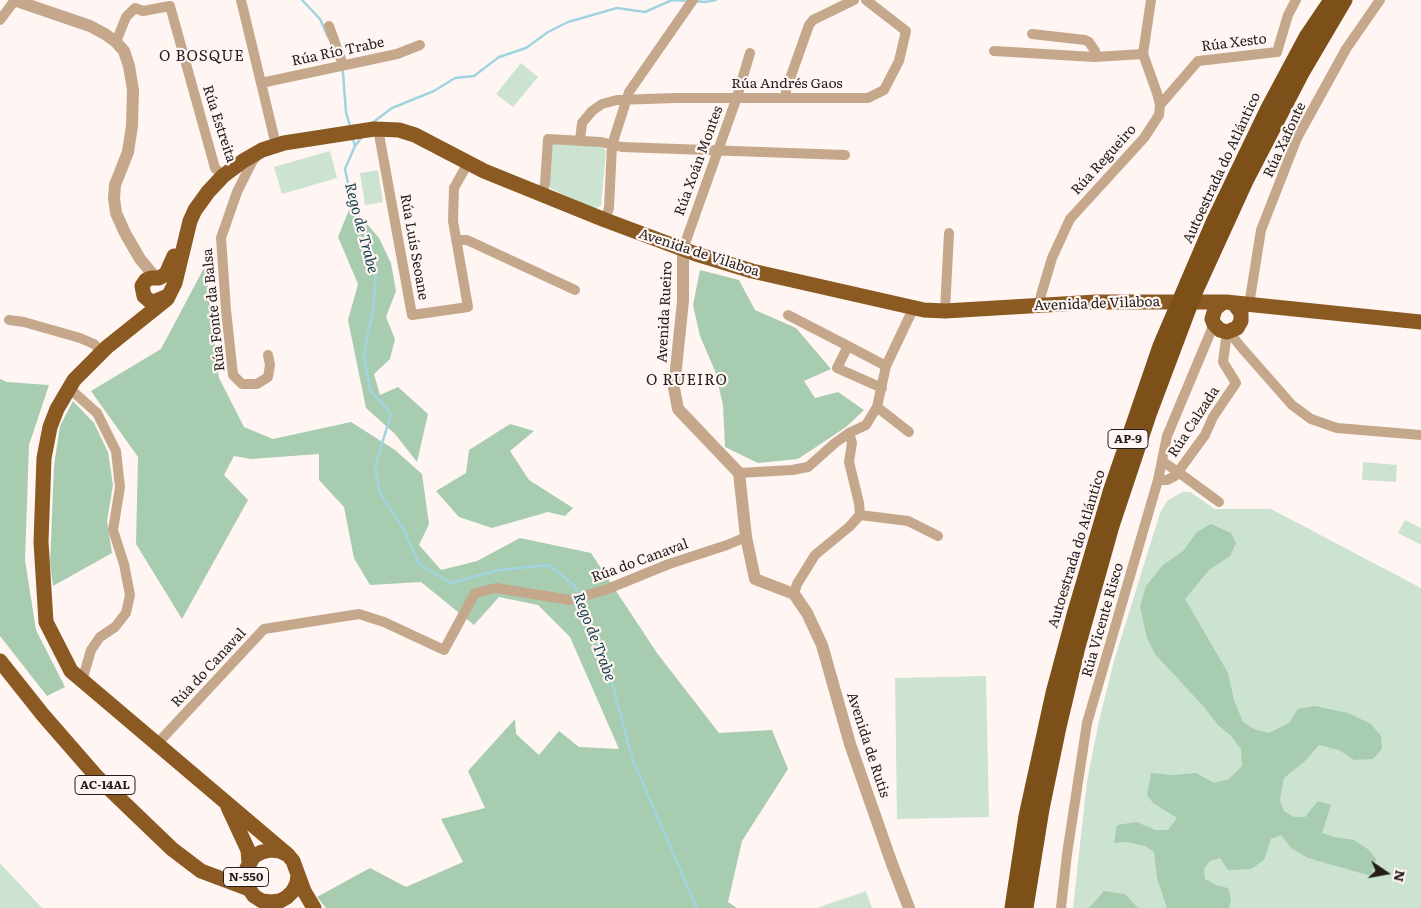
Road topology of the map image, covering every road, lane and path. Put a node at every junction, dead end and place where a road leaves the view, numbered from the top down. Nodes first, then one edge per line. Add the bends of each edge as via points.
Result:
1 (14, 0) edge
2 (126, 0) edge
3 (241, 0) edge
4 (693, 0) edge
5 (854, 0) edge
6 (866, 0) edge
7 (1150, 0) edge
8 (1296, 0) edge
9 (1331, 0) edge
10 (1345, 0) edge
11 (1380, 0) edge
12 (135, 8) junction
13 (0, 20) edge
14 (330, 26) dead end
15 (1032, 34) dead end
16 (116, 42) junction
17 (420, 45) dead end
18 (994, 51) dead end
19 (750, 53) dead end
20 (1143, 54) junction
21 (1094, 57) junction
22 (343, 65) junction
23 (261, 83) junction
24 (736, 97) junction
25 (786, 97) junction
26 (626, 100) junction
27 (1160, 105) junction
28 (376, 129) junction
29 (580, 140) junction
30 (612, 145) junction
31 (269, 148) junction
32 (718, 151) junction
33 (845, 155) dead end
34 (468, 163) junction
35 (219, 180) junction
36 (542, 194) junction
37 (230, 212) junction
38 (605, 220) junction
39 (190, 221) junction
40 (949, 233) dead end
41 (456, 240) junction
42 (683, 249) junction
43 (188, 254) junction
44 (153, 278) junction
45 (575, 290) dead end
46 (144, 296) junction
47 (166, 298) junction
48 (1040, 305) junction
49 (1253, 306) junction
50 (914, 307) junction
51 (945, 311) junction
52 (788, 314) dead end
53 (1225, 319) junction
54 (9, 320) dead end
55 (1421, 322) edge
56 (124, 344) junction
57 (848, 346) junction
58 (99, 349) junction
59 (268, 355) dead end
60 (886, 366) junction
61 (72, 384) junction
62 (882, 388) junction
63 (878, 407) junction
64 (909, 432) dead end
65 (849, 433) junction
66 (1421, 435) edge
67 (1162, 461) junction
68 (1178, 472) junction
69 (739, 473) junction
70 (1158, 480) junction
71 (1219, 502) dead end
72 (860, 515) junction
73 (938, 536) dead end
74 (746, 538) junction
75 (794, 594) junction
76 (0, 661) edge
77 (82, 681) junction
78 (156, 745) junction
79 (226, 804) junction
80 (172, 850) junction
81 (288, 855) junction
82 (247, 868) junction
83 (298, 875) junction
84 (249, 889) junction
85 (274, 905) edge
86 (314, 908) edge
87 (910, 908) edge
88 (1012, 908) edge
89 (1026, 908) edge
90 (1060, 908) edge

1 - 13 street
1 - 16 street via 90,26
2 - 12 street
3 - 23 street
4 - 26 street
5 - 25 street via 809,25
6 - 25 street, Rúa Andrés Gaos via 906,30 899,61 884,90 868,98
7 - 20 street
8 - 27 street, Rúa Xesto via 1277,52 1198,61
9 - 88 highway, Autoestrada do Atlántico / AP-9 via 1306,37 1268,108 1214,220 1160,346 1110,492 1053,693 1026,816
10 - 89 highway, Autoestrada do Atlántico / AP-9 via 1302,73 1247,179 1194,295 1150,412 1112,526 1078,647 1042,809
11 - 49 street, Rúa Xafonte via 1346,49 1297,138 1261,230
12 - 16 street via 126,17
12 - 35 street, Rúa Estreita via 143,11 170,6
14 - 22 street
15 - 21 street via 1085,40 1094,51
16 - 44 street via 124,51 132,90 132,136 115,185 116,213
17 - 22 street, Rúa Río Trabe via 397,54
18 - 21 street
19 - 24 street, Rúa Xoán Montes
20 - 21 street
20 - 27 street
22 - 23 street, Rúa Río Trabe
23 - 31 street
24 - 25 street, Rúa Andrés Gaos
24 - 26 street, Rúa Andrés Gaos
24 - 32 street, Rúa Xoán Montes
26 - 29 street, Rúa Andrés Gaos via 602,104 592,111 582,123
26 - 30 street
27 - 48 street, Rúa Regueiro via 1159,114 1144,138 1070,219 1052,258
28 - 31 highway, Avenida de Vilaboa
28 - 34 highway, Avenida de Vilaboa via 399,130 415,135
28 - 41 street, Rúa Luís Seoane via 412,315 468,306
29 - 30 street
29 - 36 street via 548,139
30 - 32 street
30 - 38 street via 609,208
31 - 35 highway, Avenida de Vilaboa via 243,161
31 - 37 street, Rúa Fonte da Balsa via 252,162
32 - 33 street
32 - 42 street, Rúa Xoán Montes
34 - 36 highway, Avenida de Vilaboa
34 - 41 street via 454,188
35 - 37 street, Rúa Fonte da Balsa via 231,184
35 - 39 highway, Avenida de Vilaboa
36 - 38 highway, Avenida de Vilaboa
37 - 59 street, Rúa Fonte da Balsa via 221,238 233,375 242,384 257,384 268,377
38 - 42 highway, Avenida de Vilaboa
39 - 43 highway
39 - 44 highway via 166,274
39 - 47 highway via 175,283
40 - 51 street
41 - 45 street via 466,240
42 - 50 highway, Avenida de Vilaboa via 752,271
42 - 69 street, Avenida Rueiro via 683,301 674,388 678,409
43 - 47 highway via 173,293
43 - 56 highway via 182,283 174,299 158,319
44 - 46 highway via 142,286
44 - 47 highway via 165,289
46 - 47 highway via 150,302
46 - 58 highway via 125,325
47 - 56 highway via 164,307 155,317
47 - 61 highway via 107,347
48 - 51 highway, Avenida de Vilaboa
48 - 53 highway, Avenida de Vilaboa via 1163,302
49 - 53 highway via 1248,313
49 - 55 highway
50 - 51 highway, Avenida de Vilaboa
50 - 60 street
52 - 57 street
53 - 66 street via 1246,352 1292,405 1311,419 1337,428
53 - 67 street, Rúa Vicente Risco via 1203,347 1167,436
53 - 68 street, Rúa Calzada via 1223,362 1236,383
54 - 58 street via 80,338
56 - 61 highway
57 - 60 street
57 - 62 street via 837,368
58 - 61 highway
60 - 62 street
61 - 77 highway via 54,418 44,458 41,542 46,622 72,671
61 - 77 street via 98,413 116,451 120,487 113,530 130,596 126,613 91,650
62 - 63 street
63 - 64 street
63 - 65 street via 866,425
65 - 69 street via 808,467
65 - 72 street via 852,443 849,462
67 - 68 street
67 - 70 street, Rúa Vicente Risco
68 - 70 street via 1167,480
68 - 71 street
69 - 74 street
70 - 90 street, Rúa Vicente Risco via 1087,723
72 - 73 street via 908,521
72 - 75 street via 815,556
74 - 75 street via 755,579
74 - 78 street, Rúa do Canaval via 570,600 496,588 475,593 444,650 359,614 264,629
75 - 87 street, Avenida de Rutis via 822,645 850,744
76 - 80 highway, AC-14AL via 96,777
77 - 78 highway
78 - 79 highway
79 - 81 highway
79 - 82 highway via 248,850
80 - 82 highway, AC-14AL via 217,871
80 - 84 highway, AC-14AL via 201,871
81 - 82 highway, N-550 via 280,851 262,852 254,856
81 - 83 highway
82 - 84 highway, N-550
83 - 85 highway, N-550 via 293,891
83 - 86 highway
84 - 85 highway, N-550 via 254,896

